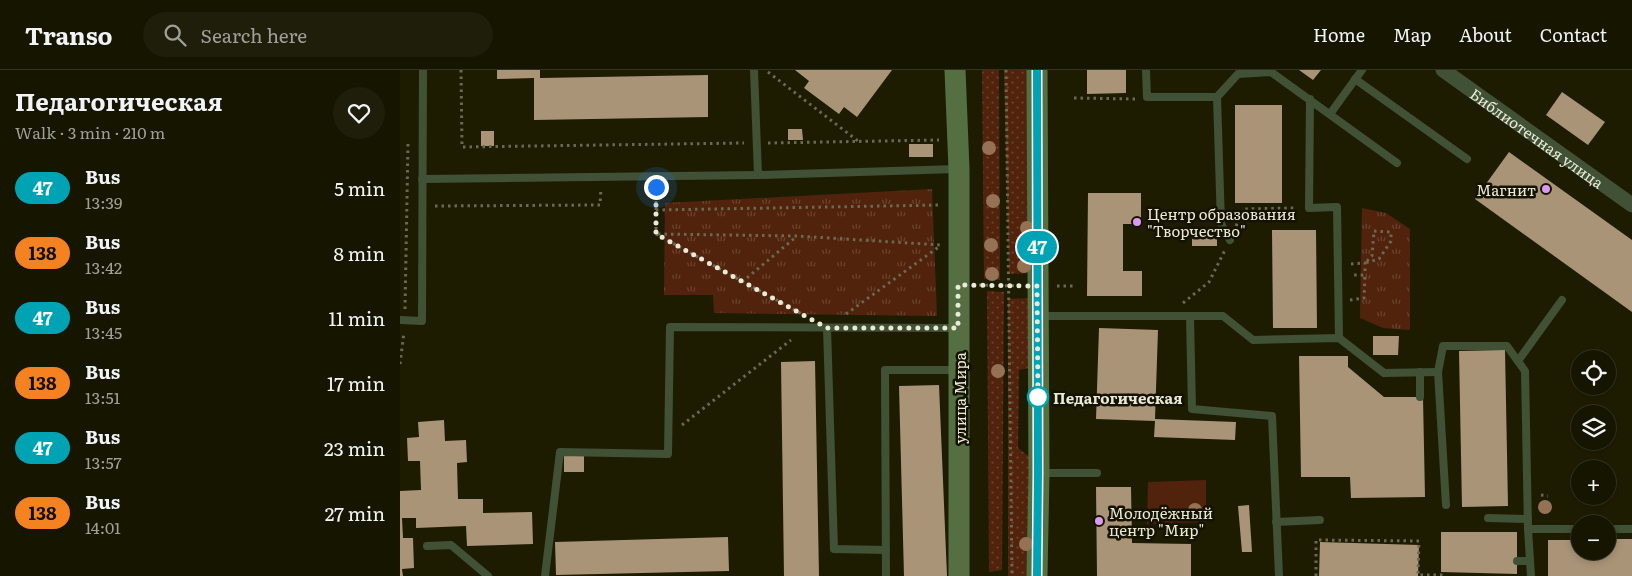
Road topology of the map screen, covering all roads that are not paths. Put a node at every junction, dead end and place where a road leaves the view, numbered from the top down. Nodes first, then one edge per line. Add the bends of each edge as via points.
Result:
1 (423, 70) edge
2 (754, 70) edge
3 (955, 70) edge
4 (1037, 70) edge
5 (1146, 70) edge
6 (1362, 70) edge
7 (1443, 70) edge
8 (1355, 79) junction
9 (1217, 96) junction
10 (1310, 99) junction
11 (1330, 114) junction
12 (1467, 158) dead end
13 (1397, 163) dead end
14 (958, 169) junction
15 (758, 174) junction
16 (422, 179) junction
17 (1632, 205) edge
18 (1230, 240) dead end
19 (1562, 300) dead end
20 (1037, 316) junction
21 (1190, 316) junction
22 (402, 320) edge
23 (827, 328) junction
24 (958, 328) junction
25 (1339, 338) junction
26 (1518, 361) junction
27 (959, 370) junction
28 (1420, 372) junction
29 (1438, 372) junction
30 (1420, 397) dead end
31 (1038, 473) junction
32 (1097, 473) dead end
33 (1446, 505) dead end
34 (1488, 518) dead end
35 (1528, 519) junction
36 (1320, 520) dead end
37 (1276, 522) junction
38 (1528, 529) junction
39 (1571, 529) edge
40 (1616, 529) edge
41 (1632, 529) edge
42 (427, 546) dead end
43 (886, 550) junction
44 (1517, 561) dead end
45 (1530, 561) junction
46 (488, 576) edge
47 (545, 576) edge
48 (886, 576) edge
49 (959, 576) edge
50 (1037, 576) edge
51 (1279, 576) edge
52 (1531, 576) edge

1 - 16 lane
2 - 15 lane
3 - 14 street, улица Мира
4 - 20 street
5 - 9 lane via 1147,97
6 - 8 lane
7 - 17 street, Библиотечная улица
8 - 11 lane
8 - 12 lane
9 - 10 lane via 1238,74 1271,72
9 - 18 lane via 1221,224
10 - 11 lane
10 - 25 lane via 1309,208 1337,207
11 - 13 lane
14 - 15 lane
14 - 24 street, улица Мира
15 - 16 lane
16 - 22 lane via 422,321
19 - 26 lane
20 - 21 lane
20 - 31 street
21 - 25 lane via 1223,316 1253,340
21 - 37 lane via 1192,408 1272,416
23 - 24 lane
23 - 43 lane via 834,549
23 - 47 lane via 670,327 668,454 560,452
24 - 27 street, улица Мира
25 - 28 lane via 1384,373
26 - 29 lane via 1507,346 1443,346
26 - 35 lane via 1525,371
27 - 43 lane via 885,370
27 - 49 street, улица Мира
28 - 29 lane
28 - 30 lane
29 - 33 lane
31 - 32 lane
31 - 50 street
34 - 35 lane
35 - 38 lane
36 - 37 lane
37 - 51 lane
38 - 39 lane
38 - 45 lane
40 - 41 lane
42 - 46 lane via 451,546
43 - 48 lane
44 - 45 lane
45 - 52 lane

